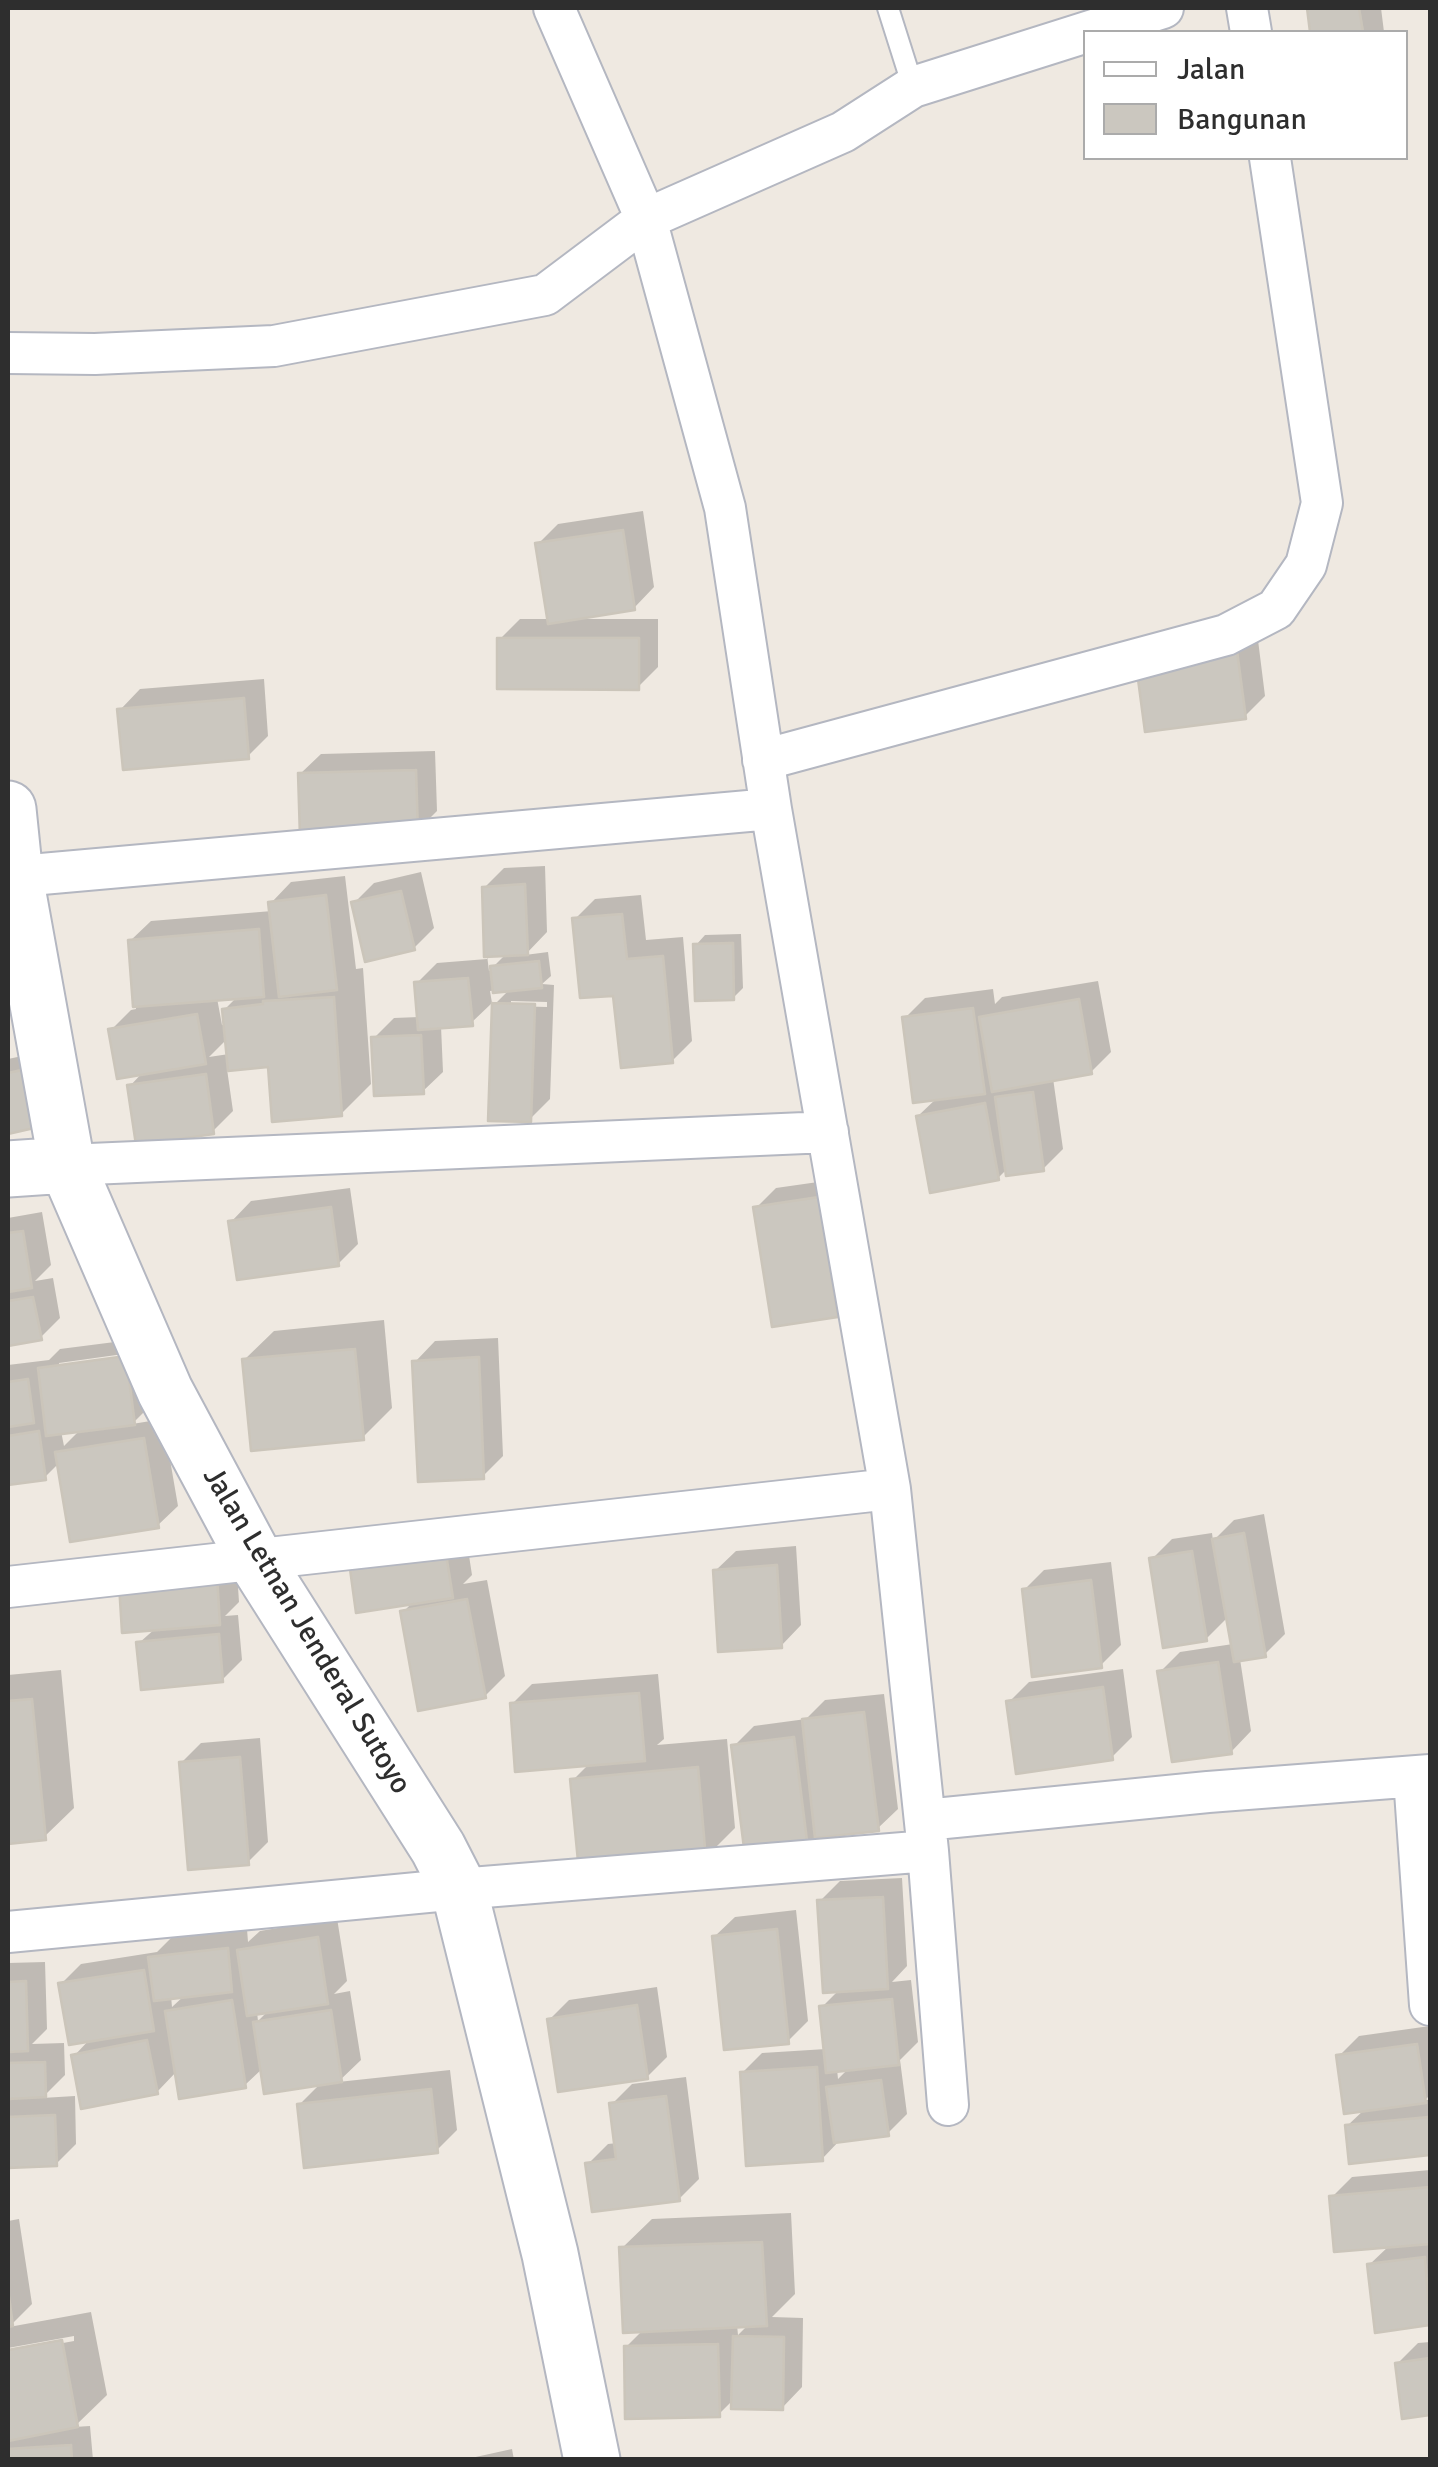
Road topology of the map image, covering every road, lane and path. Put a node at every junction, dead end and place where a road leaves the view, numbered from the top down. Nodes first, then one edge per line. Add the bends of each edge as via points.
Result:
1 (554, 8) edge
2 (888, 8) edge
3 (1163, 8) edge
4 (1093, 30) edge
5 (1083, 33) edge
6 (913, 87) junction
7 (1270, 160) edge
8 (646, 219) junction
9 (8, 353) edge
10 (763, 760) junction
11 (8, 809) edge
12 (771, 809) junction
13 (11, 877) edge
14 (828, 1132) junction
15 (67, 1165) junction
16 (8, 1169) edge
17 (890, 1490) junction
18 (256, 1561) junction
19 (8, 1587) edge
20 (1422, 1776) edge
21 (926, 1836) junction
22 (459, 1889) junction
23 (8, 1932) edge
24 (1430, 2005) edge
25 (948, 2105) dead end
26 (592, 2460) edge

1 - 8 street
2 - 6 lane
3 - 4 street
5 - 6 street
6 - 8 street via 843,132
7 - 10 street via 1322,504 1306,565 1276,609 1226,635
8 - 9 street via 546,296 274,346
8 - 10 street via 725,508
10 - 12 street
11 - 13 street, Jalan Letnan Jenderal Sutoyo
12 - 13 street
12 - 14 street
13 - 15 street, Jalan Letnan Jenderal Sutoyo
14 - 15 street
14 - 17 street
15 - 16 street
15 - 18 street, Jalan Letnan Jenderal Sutoyo via 166,1391
17 - 18 street
17 - 21 street
18 - 19 street
18 - 22 street, Jalan Letnan Jenderal Sutoyo
20 - 21 street via 1208,1792
20 - 24 street
21 - 22 street
21 - 25 street
22 - 23 street
22 - 26 street, Jalan Letnan Jenderal Sutoyo via 550,2254

